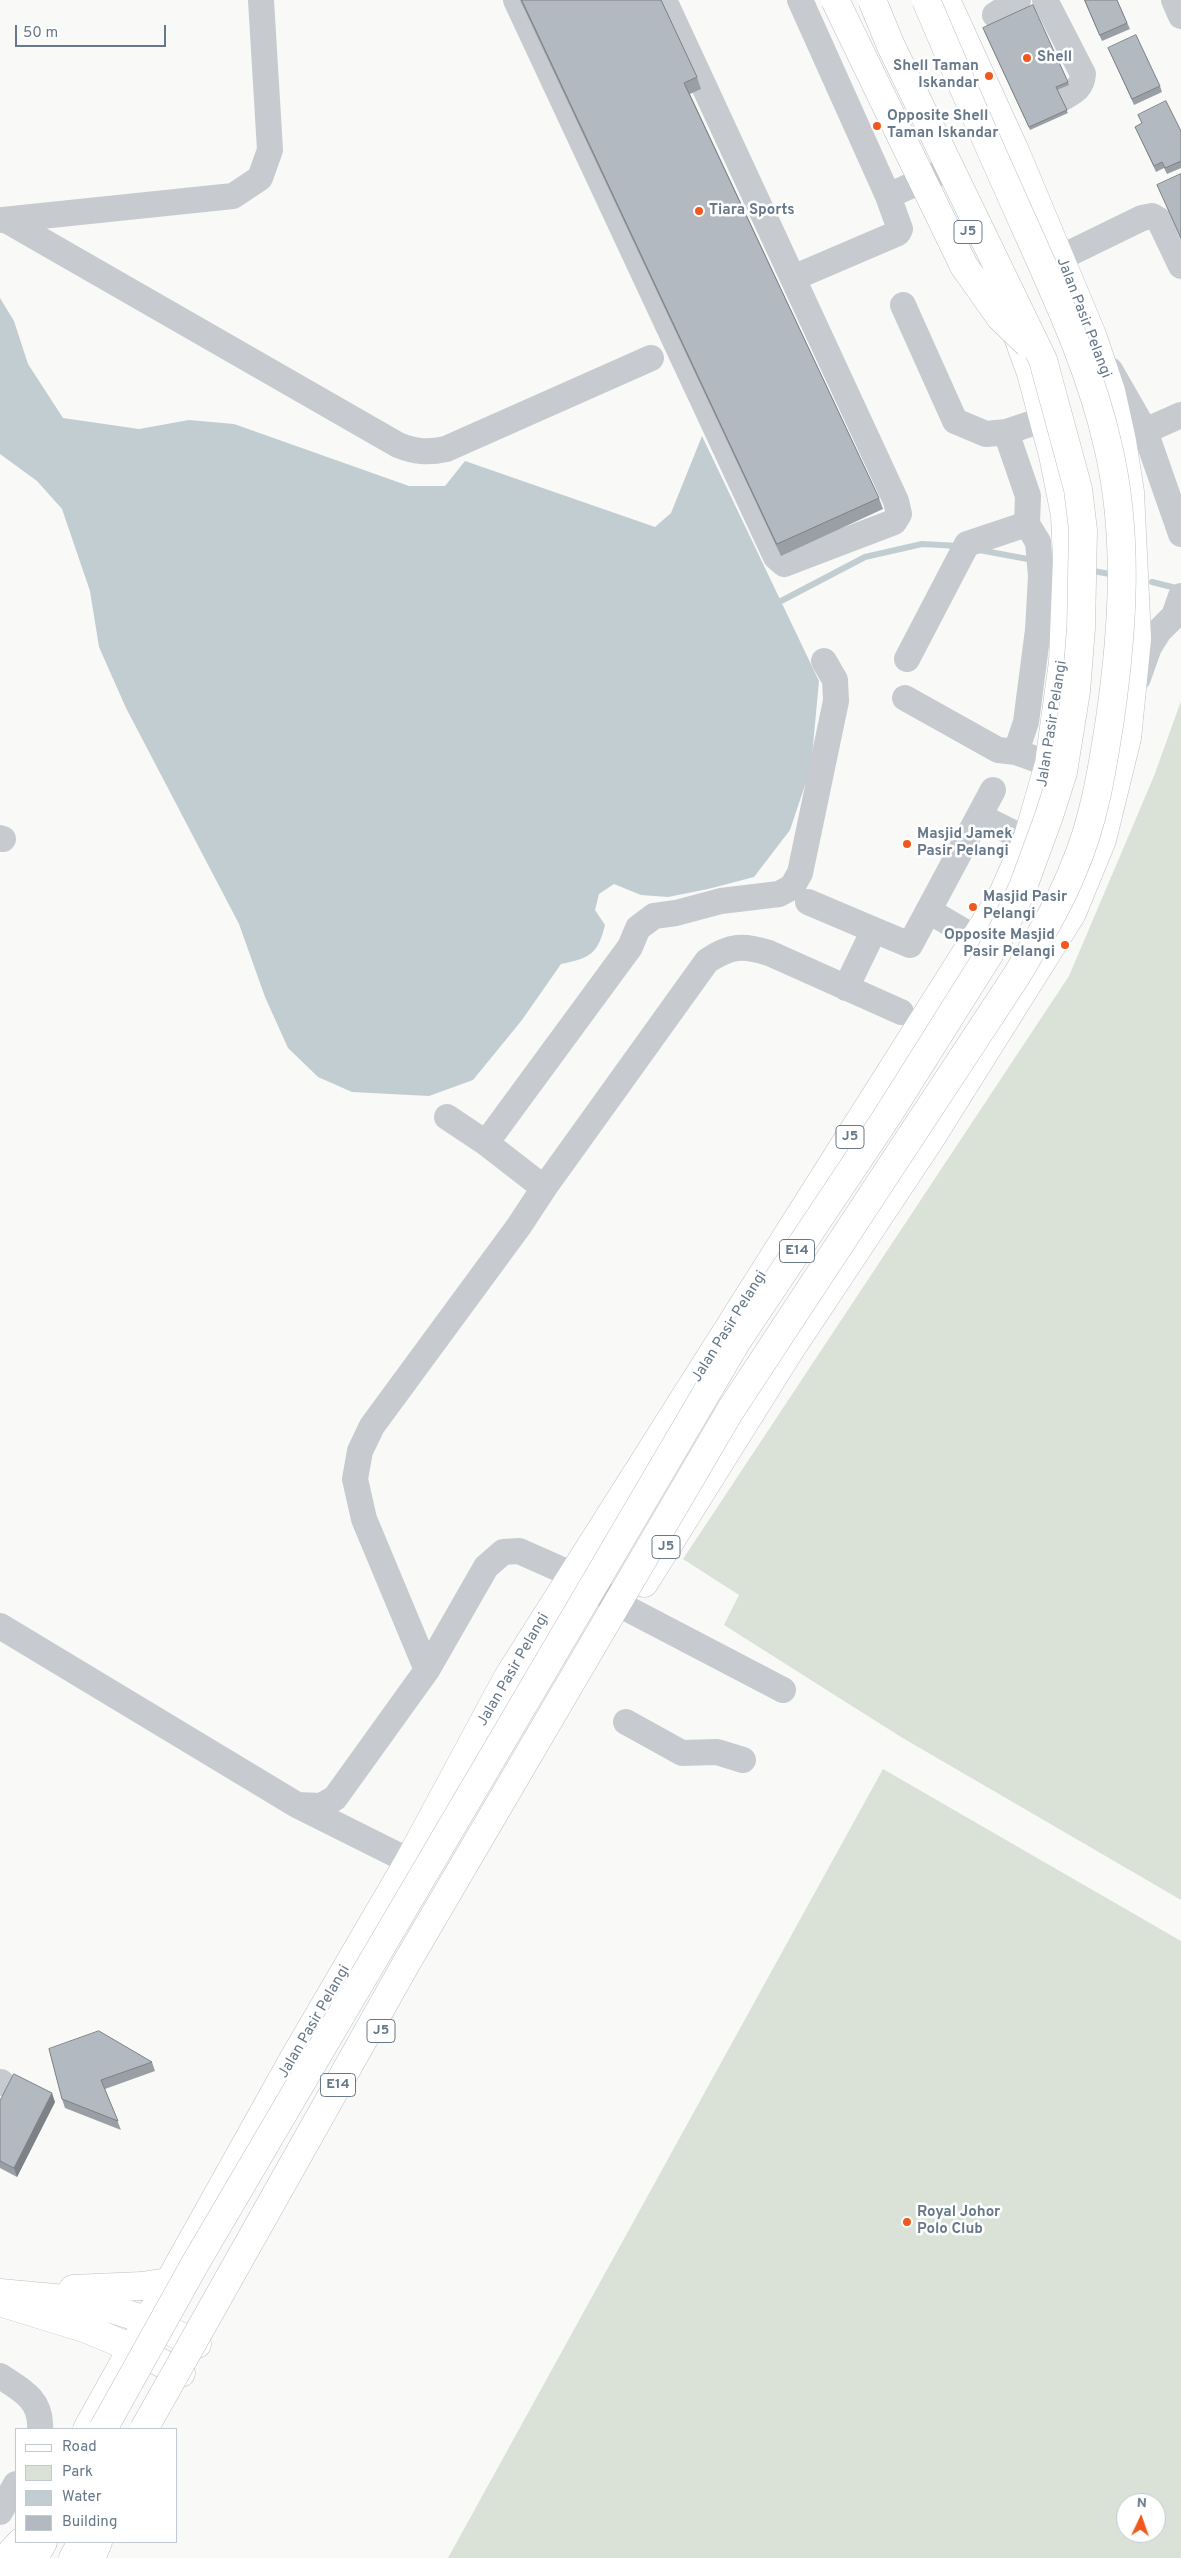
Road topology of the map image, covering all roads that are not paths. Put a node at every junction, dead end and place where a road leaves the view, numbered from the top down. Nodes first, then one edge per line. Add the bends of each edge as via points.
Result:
1 (261, 0) edge
2 (516, 0) edge
3 (664, 0) edge
4 (800, 0) edge
5 (835, 0) edge
6 (860, 0) edge
7 (872, 0) edge
8 (926, 0) edge
9 (946, 0) edge
10 (1018, 0) edge
11 (1045, 0) edge
12 (1174, 0) edge
13 (995, 15) dead end
14 (1181, 16) edge
15 (1061, 99) edge
16 (939, 173) junction
17 (888, 196) junction
18 (3, 220) edge
19 (1060, 258) junction
20 (1181, 266) edge
21 (793, 278) junction
22 (903, 305) dead end
23 (1092, 335) junction
24 (652, 358) dead end
25 (1043, 360) junction
26 (1181, 415) edge
27 (1044, 419) junction
28 (1145, 431) junction
29 (1006, 432) junction
30 (1027, 524) junction
31 (1181, 534) edge
32 (1179, 610) edge
33 (907, 659) dead end
34 (824, 661) dead end
35 (1134, 690) junction
36 (905, 698) dead end
37 (1016, 752) junction
38 (1049, 764) junction
39 (993, 790) dead end
40 (979, 816) junction
41 (1027, 840) junction
42 (808, 902) dead end
43 (928, 910) junction
44 (874, 930) junction
45 (975, 938) junction
46 (846, 988) junction
47 (901, 1012) dead end
48 (447, 1118) dead end
49 (486, 1143) junction
50 (544, 1188) junction
51 (571, 1574) junction
52 (628, 1609) junction
53 (0, 1626) edge
54 (427, 1670) junction
55 (783, 1690) dead end
56 (626, 1722) dead end
57 (743, 1760) dead end
58 (297, 1805) junction
59 (409, 1861) junction
60 (168, 2282) junction
61 (0, 2293) edge
62 (37, 2295) junction
63 (0, 2302) edge
64 (146, 2320) junction
65 (87, 2329) junction
66 (197, 2344) junction
67 (132, 2348) junction
68 (181, 2373) junction
69 (1, 2378) edge
70 (102, 2401) junction
71 (40, 2428) edge
72 (88, 2428) edge
73 (104, 2428) edge
74 (145, 2428) edge
75 (152, 2428) edge
76 (15, 2486) edge
77 (0, 2512) edge
78 (20, 2543) edge
79 (26, 2543) edge
80 (42, 2543) edge
81 (81, 2543) edge
82 (98, 2543) edge
83 (6, 2558) edge
84 (19, 2558) edge
85 (34, 2558) edge
86 (73, 2558) edge
87 (90, 2558) edge

1 - 18 street via 270,150 260,178 233,196
2 - 21 street via 776,557 784,564 894,522 898,514 896,501
3 - 21 street
4 - 17 street
5 - 25 main road, bridge via 964,266 1000,316
6 - 16 main road, Jalan Pasir Pelangi / J5
7 - 25 main road, E14, bridge via 891,46
8 - 74 main road, E14, bridge via 1080,352 1108,446 1119,510 1120,652 1102,778 1088,827 1074,869 1050,920 1012,983 730,1410 407,1962
9 - 19 main road, Jalan Pasir Pelangi / J5 via 1016,151
10 - 13 street
11 - 15 street via 1083,74 1082,84
12 - 14 street
16 - 17 street
16 - 27 main road, Jalan Pasir Pelangi / J5 via 1014,326
17 - 21 street via 899,223 898,232
18 - 24 street via 412,451 446,449
19 - 20 street via 1152,216 1159,220
19 - 23 main road, Jalan Pasir Pelangi / J5
22 - 29 street via 954,421 986,434
23 - 28 street
23 - 35 main road, Jalan Pasir Pelangi / J5 via 1111,391 1130,492 1137,640
25 - 73 main road, E14, bridge via 1078,489 1083,530 1081,628 1076,692 1063,772 1023,887 998,940 899,1098 737,1341 196,2262
26 - 28 street
27 - 29 street
27 - 38 main road, Jalan Pasir Pelangi / J5 via 1065,515 1067,559 1063,662
28 - 31 street
29 - 30 street via 1028,496
30 - 33 street via 967,544
30 - 37 street via 1038,542 1041,576 1038,630 1026,722
32 - 35 street via 1149,647
34 - 49 street via 835,680 836,701 800,873 792,887 779,894 721,901 654,916 638,928 630,947
35 - 52 main road, Jalan Pasir Pelangi / J5 via 1128,738 1102,840 1072,913 929,1141 788,1353
36 - 37 street via 998,750
37 - 38 street
38 - 41 main road, Jalan Pasir Pelangi / J5
39 - 40 street
40 - 41 street
40 - 43 street
41 - 45 main road, Jalan Pasir Pelangi / J5 via 1002,896
42 - 44 street
43 - 44 street via 910,945
43 - 45 street
44 - 46 street
45 - 51 main road, Jalan Pasir Pelangi / J5
46 - 47 street
46 - 50 street via 752,948 722,951 707,961
48 - 49 street
49 - 50 street
50 - 54 street via 372,1426 360,1451 355,1478 364,1519
51 - 52 street
51 - 54 street via 519,1551 503,1552 486,1567
51 - 59 main road, Jalan Pasir Pelangi / J5 via 508,1677
52 - 55 street
52 - 66 main road, Jalan Pasir Pelangi / J5
53 - 58 street
54 - 58 street via 335,1798 321,1806
56 - 57 street via 682,1753 717,1752
58 - 59 street
59 - 60 main road, Jalan Pasir Pelangi / J5
60 - 62 main road via 76,2288
60 - 64 main road, Jalan Pasir Pelangi / J5
61 - 62 main road
62 - 64 main road via 87,2301
63 - 65 main road
64 - 66 main road
64 - 67 main road, Jalan Pasir Pelangi / J5
65 - 67 main road
65 - 70 main road via 98,2342 103,2356
66 - 68 main road, Jalan Pasir Pelangi / J5
67 - 68 main road
67 - 70 main road, Jalan Pasir Pelangi / J5
68 - 75 main road, Jalan Pasir Pelangi / J5
69 - 71 street via 34,2401 40,2413
70 - 72 main road, Jalan Pasir Pelangi / J5
76 - 77 street
78 - 83 main road
79 - 84 main road
80 - 85 main road
81 - 86 main road
82 - 87 main road

